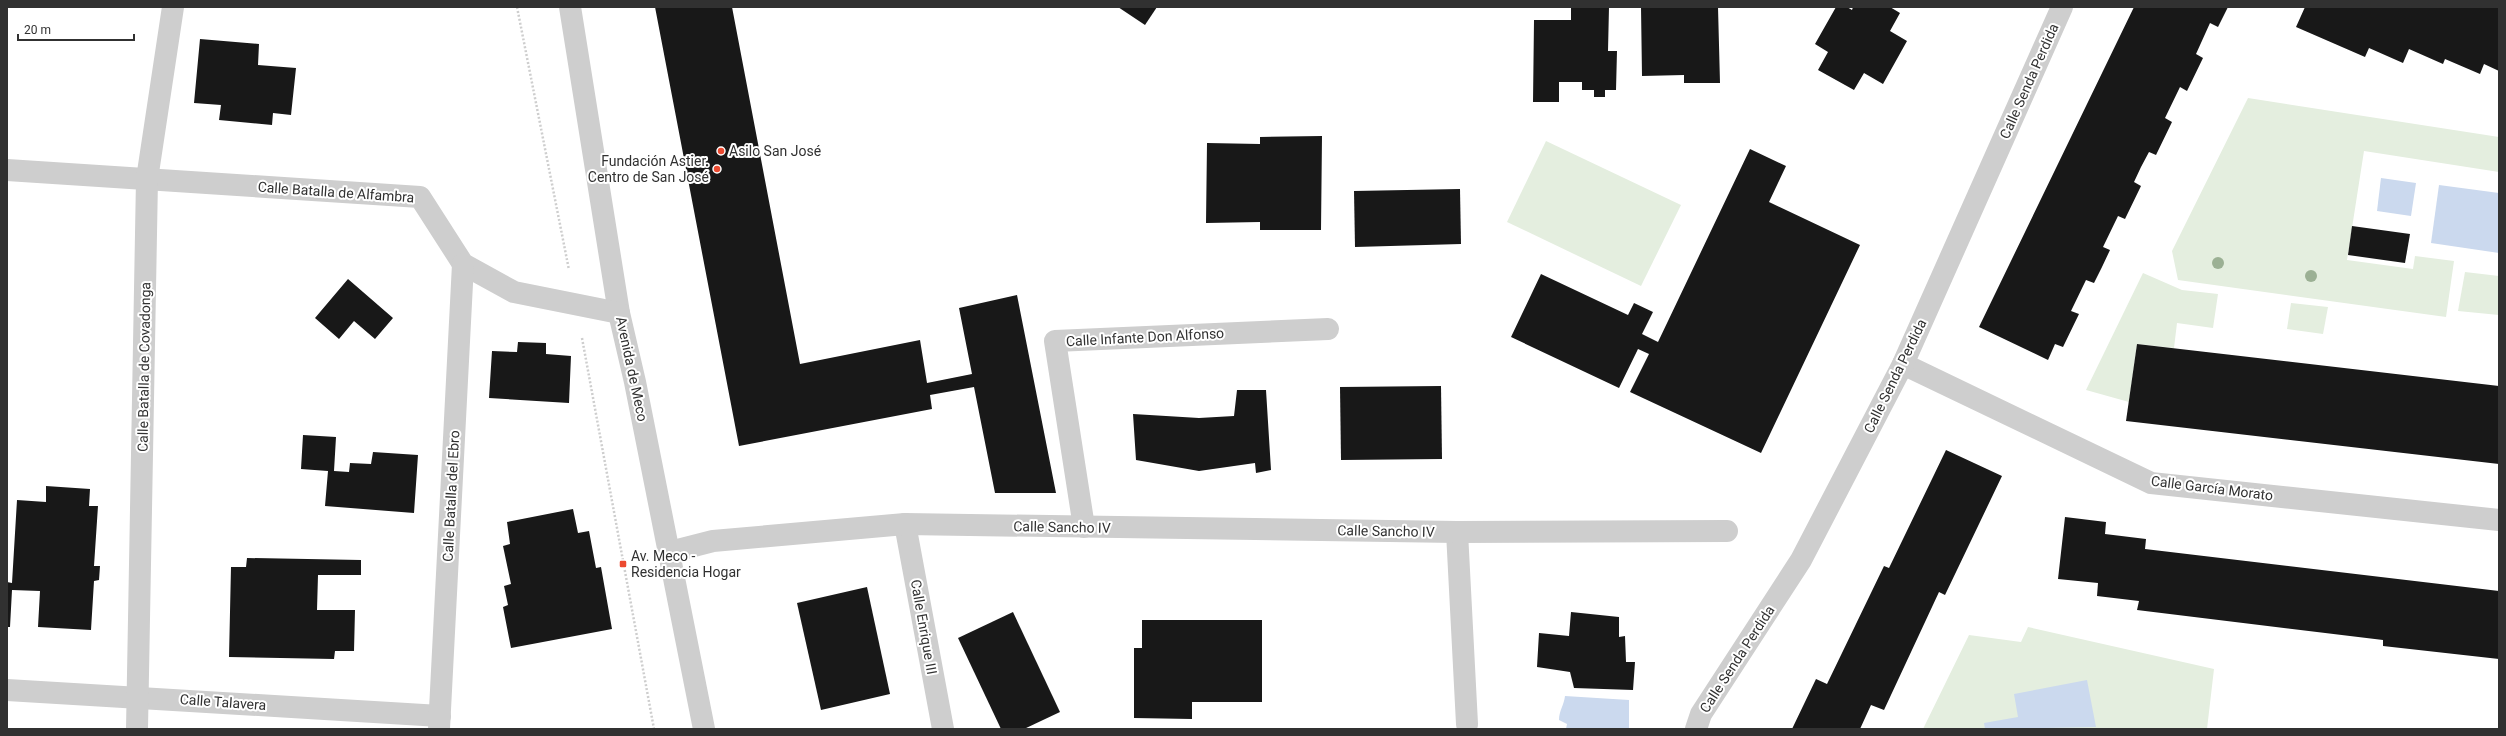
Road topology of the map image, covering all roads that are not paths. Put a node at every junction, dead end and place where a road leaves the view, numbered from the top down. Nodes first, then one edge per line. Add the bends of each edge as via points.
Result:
1 (173, 7) edge
2 (570, 7) edge
3 (2062, 7) edge
4 (7, 170) edge
5 (147, 179) junction
6 (463, 264) junction
7 (620, 312) junction
8 (1328, 328) dead end
9 (1903, 364) junction
10 (2499, 520) edge
11 (905, 524) junction
12 (1084, 527) junction
13 (1727, 531) dead end
14 (1457, 532) junction
15 (670, 552) junction
16 (7, 690) edge
17 (139, 697) junction
18 (439, 722) edge
19 (1467, 724) dead end
20 (137, 729) edge
21 (704, 729) edge
22 (943, 729) edge
23 (1696, 729) edge

1 - 5 street, Calle Batalla de Covadonga
2 - 7 street, Avenida de Meco
3 - 9 street, Calle Senda Perdida
4 - 5 street, Calle Batalla de Alfambra
5 - 6 street, Calle Batalla de Alfambra via 420,197
5 - 17 street, Calle Batalla de Covadonga
6 - 7 street, Calle Batalla de Alfambra via 514,292
6 - 18 street, Calle Batalla del Ebro
7 - 15 street, Avenida de Meco
8 - 12 street, Calle Infante Don Alfonso via 1055,341
9 - 10 street, Calle García Morato via 2151,483
9 - 23 street, Calle Senda Perdida via 1801,560 1701,714
11 - 12 street, Calle Sancho IV
11 - 15 street, Calle Sancho IV via 713,541
11 - 22 street, Calle Enrique III
12 - 14 street, Calle Sancho IV
13 - 14 street, Calle Sancho IV
14 - 19 street
15 - 21 street, Avenida de Meco
16 - 17 street, Calle Talavera
17 - 18 street, Calle Talavera
17 - 20 street, Calle Batalla de Covadonga

